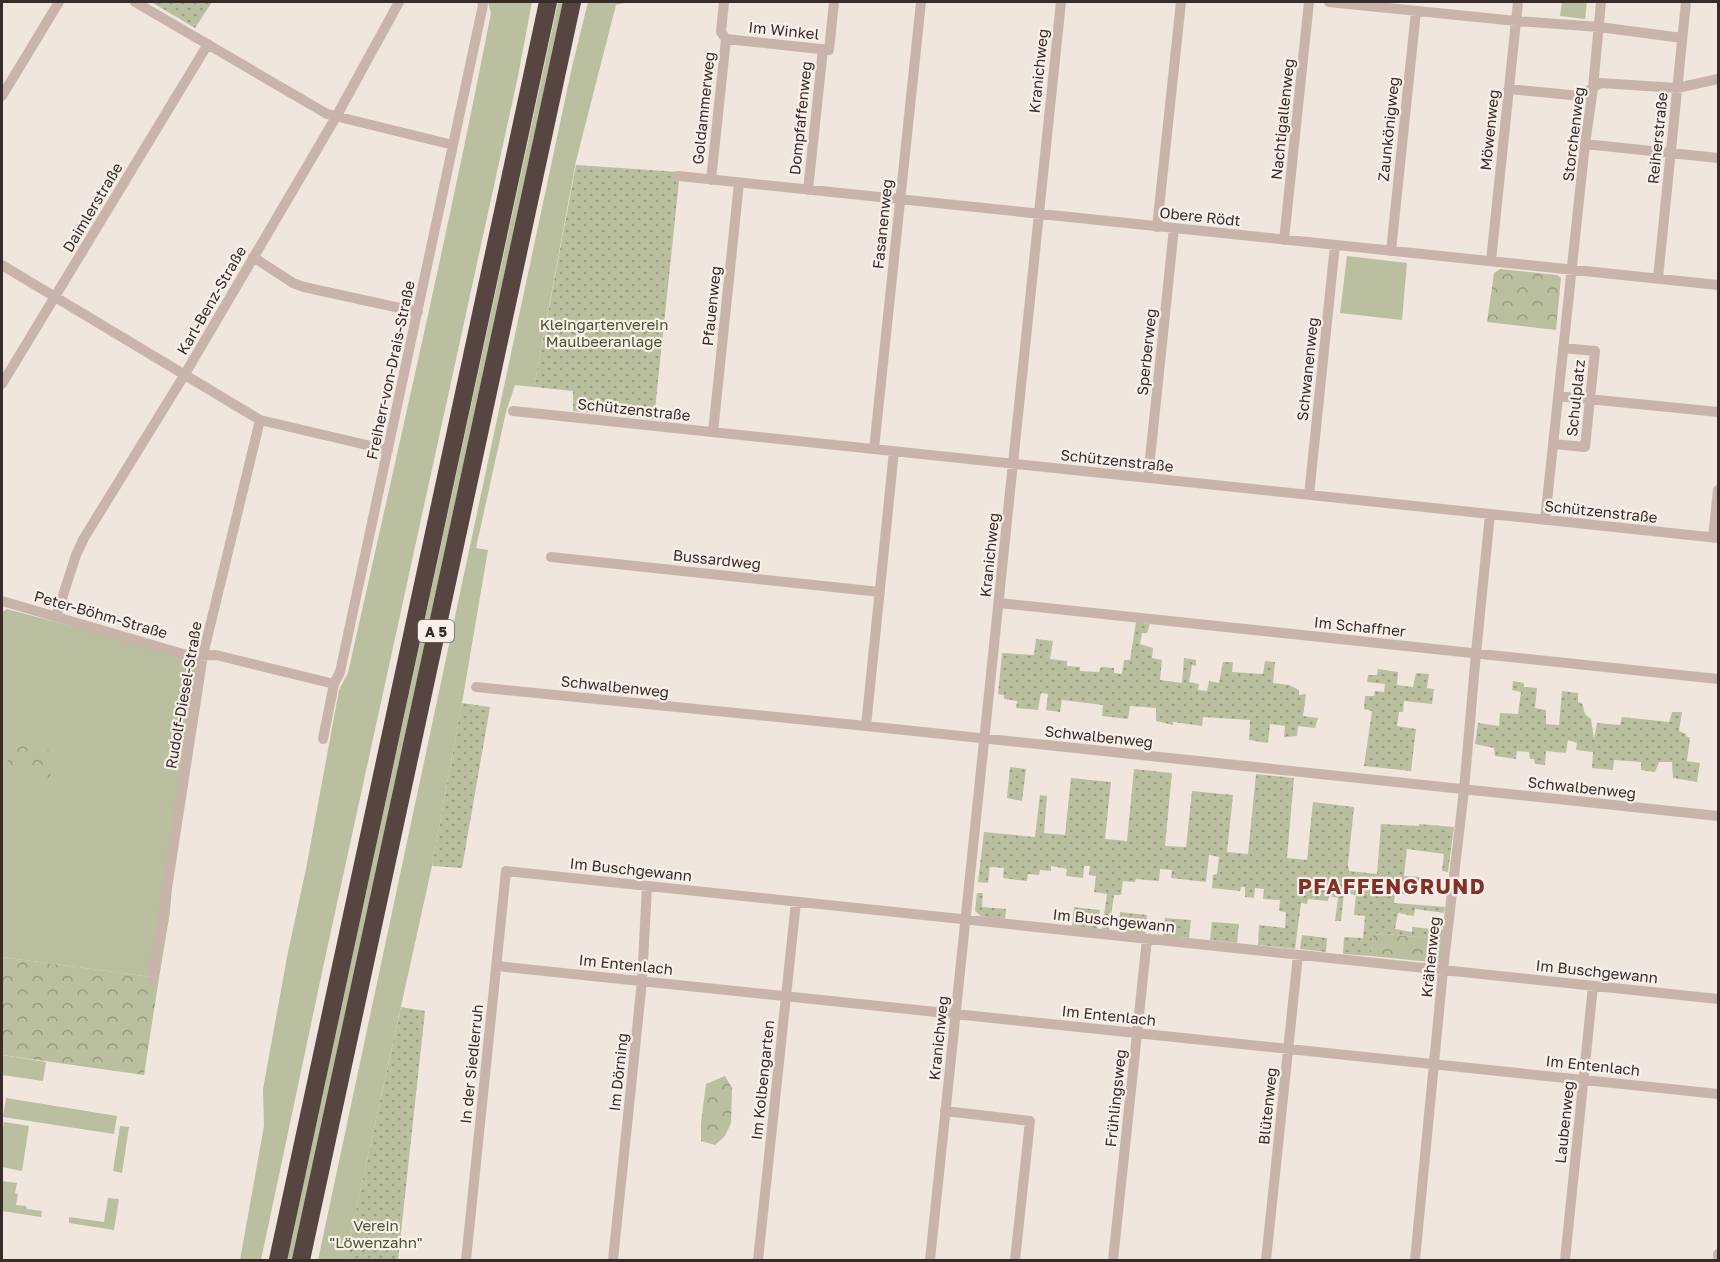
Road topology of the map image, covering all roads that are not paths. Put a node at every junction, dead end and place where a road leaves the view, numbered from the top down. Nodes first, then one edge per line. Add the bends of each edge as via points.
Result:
1 (59, 2) edge
2 (135, 2) edge
3 (399, 2) edge
4 (548, 2) edge
5 (572, 2) edge
6 (724, 2) edge
7 (834, 2) edge
8 (921, 2) edge
9 (1061, 2) edge
10 (1181, 2) edge
11 (1309, 2) edge
12 (1329, 2) edge
13 (1518, 2) edge
14 (1601, 2) edge
15 (1686, 2) edge
16 (482, 4) edge
17 (1416, 11) junction
18 (1516, 21) junction
19 (1599, 27) junction
20 (1682, 38) junction
21 (726, 39) junction
22 (208, 44) junction
23 (826, 45) junction
24 (1719, 79) edge
25 (1593, 88) junction
26 (1677, 88) junction
27 (1509, 89) junction
28 (2, 96) edge
29 (336, 117) junction
30 (1585, 144) junction
31 (453, 145) junction
32 (1670, 153) junction
33 (1719, 158) edge
34 (679, 176) dead end
35 (711, 180) junction
36 (739, 183) junction
37 (808, 190) junction
38 (900, 200) junction
39 (1039, 214) junction
40 (1157, 227) junction
41 (1174, 228) junction
42 (1284, 240) junction
43 (1335, 245) junction
44 (1391, 251) junction
45 (253, 257) junction
46 (1491, 261) junction
47 (2, 265) edge
48 (1571, 269) junction
49 (1658, 278) junction
50 (1719, 285) edge
51 (55, 297) junction
52 (418, 312) junction
53 (1563, 348) junction
54 (185, 374) junction
55 (2, 384) edge
56 (1558, 396) junction
57 (1590, 399) junction
58 (513, 411) dead end
59 (1719, 412) edge
60 (260, 420) junction
61 (713, 432) junction
62 (1553, 444) junction
63 (874, 449) junction
64 (388, 450) junction
65 (894, 451) junction
66 (1013, 464) junction
67 (1148, 478) junction
68 (1719, 490) edge
69 (1309, 495) junction
70 (1490, 514) junction
71 (1545, 520) junction
72 (1716, 537) edge
73 (551, 557) dead end
74 (879, 592) junction
75 (2, 601) edge
76 (999, 603) junction
77 (56, 617) junction
78 (1476, 653) junction
79 (203, 655) junction
80 (1719, 679) edge
81 (334, 684) junction
82 (476, 687) dead end
83 (866, 726) junction
84 (323, 739) dead end
85 (984, 739) junction
86 (1464, 790) junction
87 (1719, 816) edge
88 (507, 872) joint
89 (647, 886) junction
90 (796, 902) junction
91 (966, 920) junction
92 (1147, 939) junction
93 (1298, 955) junction
94 (497, 966) junction
95 (1443, 970) junction
96 (153, 979) dead end
97 (642, 981) junction
98 (1593, 986) junction
99 (786, 997) junction
100 (1719, 999) edge
101 (956, 1015) junction
102 (1137, 1033) junction
103 (1288, 1048) junction
104 (1435, 1064) junction
105 (1583, 1079) junction
106 (1719, 1094) edge
107 (945, 1111) junction
108 (1719, 1254) edge
109 (278, 1260) edge
110 (301, 1260) edge
111 (466, 1260) edge
112 (613, 1260) edge
113 (758, 1260) edge
114 (930, 1260) edge
115 (1015, 1260) edge
116 (1113, 1260) edge
117 (1266, 1260) edge
118 (1415, 1260) edge
119 (1564, 1260) edge
120 (1718, 1260) edge

1 - 28 street
2 - 22 street
3 - 29 street, Karl-Benz-Straße
4 - 109 highway, A 5
5 - 110 highway, A 5
6 - 21 street, Im Winkel via 721,32
7 - 23 street, Im Winkel
8 - 38 street, Fasanenweg
9 - 39 street, Kranichweg
10 - 40 street
11 - 42 street, Nachtigallenweg
12 - 17 street
13 - 18 street, Möwenweg
14 - 19 street, Storchenweg
15 - 20 street, Reiherstraße
16 - 31 street, Freiherr-von-Drais-Straße
17 - 18 street
17 - 44 street, Zaunkönigweg
18 - 19 street
18 - 27 street, Möwenweg
19 - 20 street
19 - 25 street, Storchenweg
20 - 26 street, Reiherstraße
21 - 23 street, Im Winkel
21 - 35 street, Goldammerweg
22 - 29 street
22 - 51 street, Daimlerstraße
23 - 37 street, Dompfaffenweg
24 - 26 street
25 - 26 street via 1600,83
25 - 27 street via 1581,96
25 - 30 street, Storchenweg
26 - 32 street, Reiherstraße
27 - 46 street, Möwenweg
29 - 31 street
29 - 45 street, Karl-Benz-Straße
30 - 32 street
30 - 48 street, Storchenweg
31 - 52 street, Freiherr-von-Drais-Straße
32 - 33 street
32 - 49 street, Reiherstraße
34 - 35 street, Obere Rödt
35 - 36 street, Obere Rödt
36 - 37 street, Obere Rödt
36 - 61 street, Pfauenweg
37 - 38 street, Obere Rödt
38 - 39 street, Obere Rödt
38 - 63 street, Fasanenweg
39 - 40 street, Obere Rödt
39 - 66 street, Kranichweg
40 - 41 street, Obere Rödt
41 - 42 street, Obere Rödt
41 - 67 street, Sperberweg
42 - 43 street, Obere Rödt
43 - 44 street, Obere Rödt
43 - 69 street, Schwanenweg
44 - 46 street, Obere Rödt
45 - 52 street via 293,283
45 - 54 street, Karl-Benz-Straße
46 - 48 street, Obere Rödt
47 - 51 street
48 - 49 street, Obere Rödt
48 - 53 street, Schulplatz
49 - 50 street, Obere Rödt
51 - 54 street
51 - 55 street, Daimlerstraße
52 - 64 street, Freiherr-von-Drais-Straße
53 - 56 street, Schulplatz
53 - 57 street, Schulplatz via 1595,351
54 - 60 street
54 - 77 street, Karl-Benz-Straße via 84,538
56 - 57 street
56 - 62 street, Schulplatz
57 - 59 street
57 - 62 street, Schulplatz via 1585,447
58 - 61 street, Schützenstraße
60 - 64 street
60 - 79 street, Rudolf-Diesel-Straße
61 - 63 street, Schützenstraße
62 - 71 street, Schulplatz
63 - 65 street, Schützenstraße
64 - 81 street, Freiherr-von-Drais-Straße via 340,672
65 - 66 street, Schützenstraße
65 - 74 street
66 - 67 street, Schützenstraße
66 - 76 street, Kranichweg
67 - 69 street, Schützenstraße
68 - 72 street
69 - 70 street, Schützenstraße
70 - 71 street, Schützenstraße
70 - 78 street, Krähenweg
71 - 72 street, Schützenstraße
73 - 74 street, Bussardweg
74 - 83 street
75 - 77 street, Peter-Böhm-Straße
76 - 78 street, Im Schaffner
76 - 85 street, Kranichweg
77 - 79 street, Peter-Böhm-Straße via 190,656
78 - 80 street, Im Schaffner
78 - 86 street, Krähenweg
79 - 81 street, Peter-Böhm-Straße
79 - 96 street, Rudolf-Diesel-Straße
81 - 84 street, Freiherr-von-Drais-Straße
82 - 83 street, Schwalbenweg
83 - 85 street, Schwalbenweg
85 - 86 street, Schwalbenweg
85 - 91 street, Kranichweg
86 - 87 street, Schwalbenweg
86 - 95 street, Krähenweg
88 - 89 street, Im Buschgewann
88 - 94 street, In der Siedlerruh
89 - 90 street, Im Buschgewann
89 - 97 street, Im Dörning
90 - 91 street, Im Buschgewann
90 - 99 street, Im Kolbengarten
91 - 92 street, Im Buschgewann
91 - 101 street, Kranichweg
92 - 93 street, Im Buschgewann
92 - 102 street, Frühlingsweg
93 - 95 street, Im Buschgewann
93 - 103 street, Blütenweg
94 - 97 street, Im Entenlach
94 - 111 street, In der Siedlerruh
95 - 98 street, Im Buschgewann
95 - 104 street, Krähenweg
97 - 99 street, Im Entenlach
97 - 112 street, Im Dörning
98 - 100 street, Im Buschgewann
98 - 105 street, Laubenweg
99 - 101 street, Im Entenlach
99 - 113 street, Im Kolbengarten
101 - 102 street, Im Entenlach
101 - 107 street, Kranichweg
102 - 103 street, Im Entenlach
102 - 116 street, Frühlingsweg
103 - 104 street, Im Entenlach
103 - 117 street, Blütenweg
104 - 105 street, Im Entenlach
104 - 118 street, Krähenweg
105 - 106 street, Im Entenlach
105 - 119 street, Laubenweg
107 - 114 street, Kranichweg
107 - 115 street via 1030,1121
108 - 120 street

